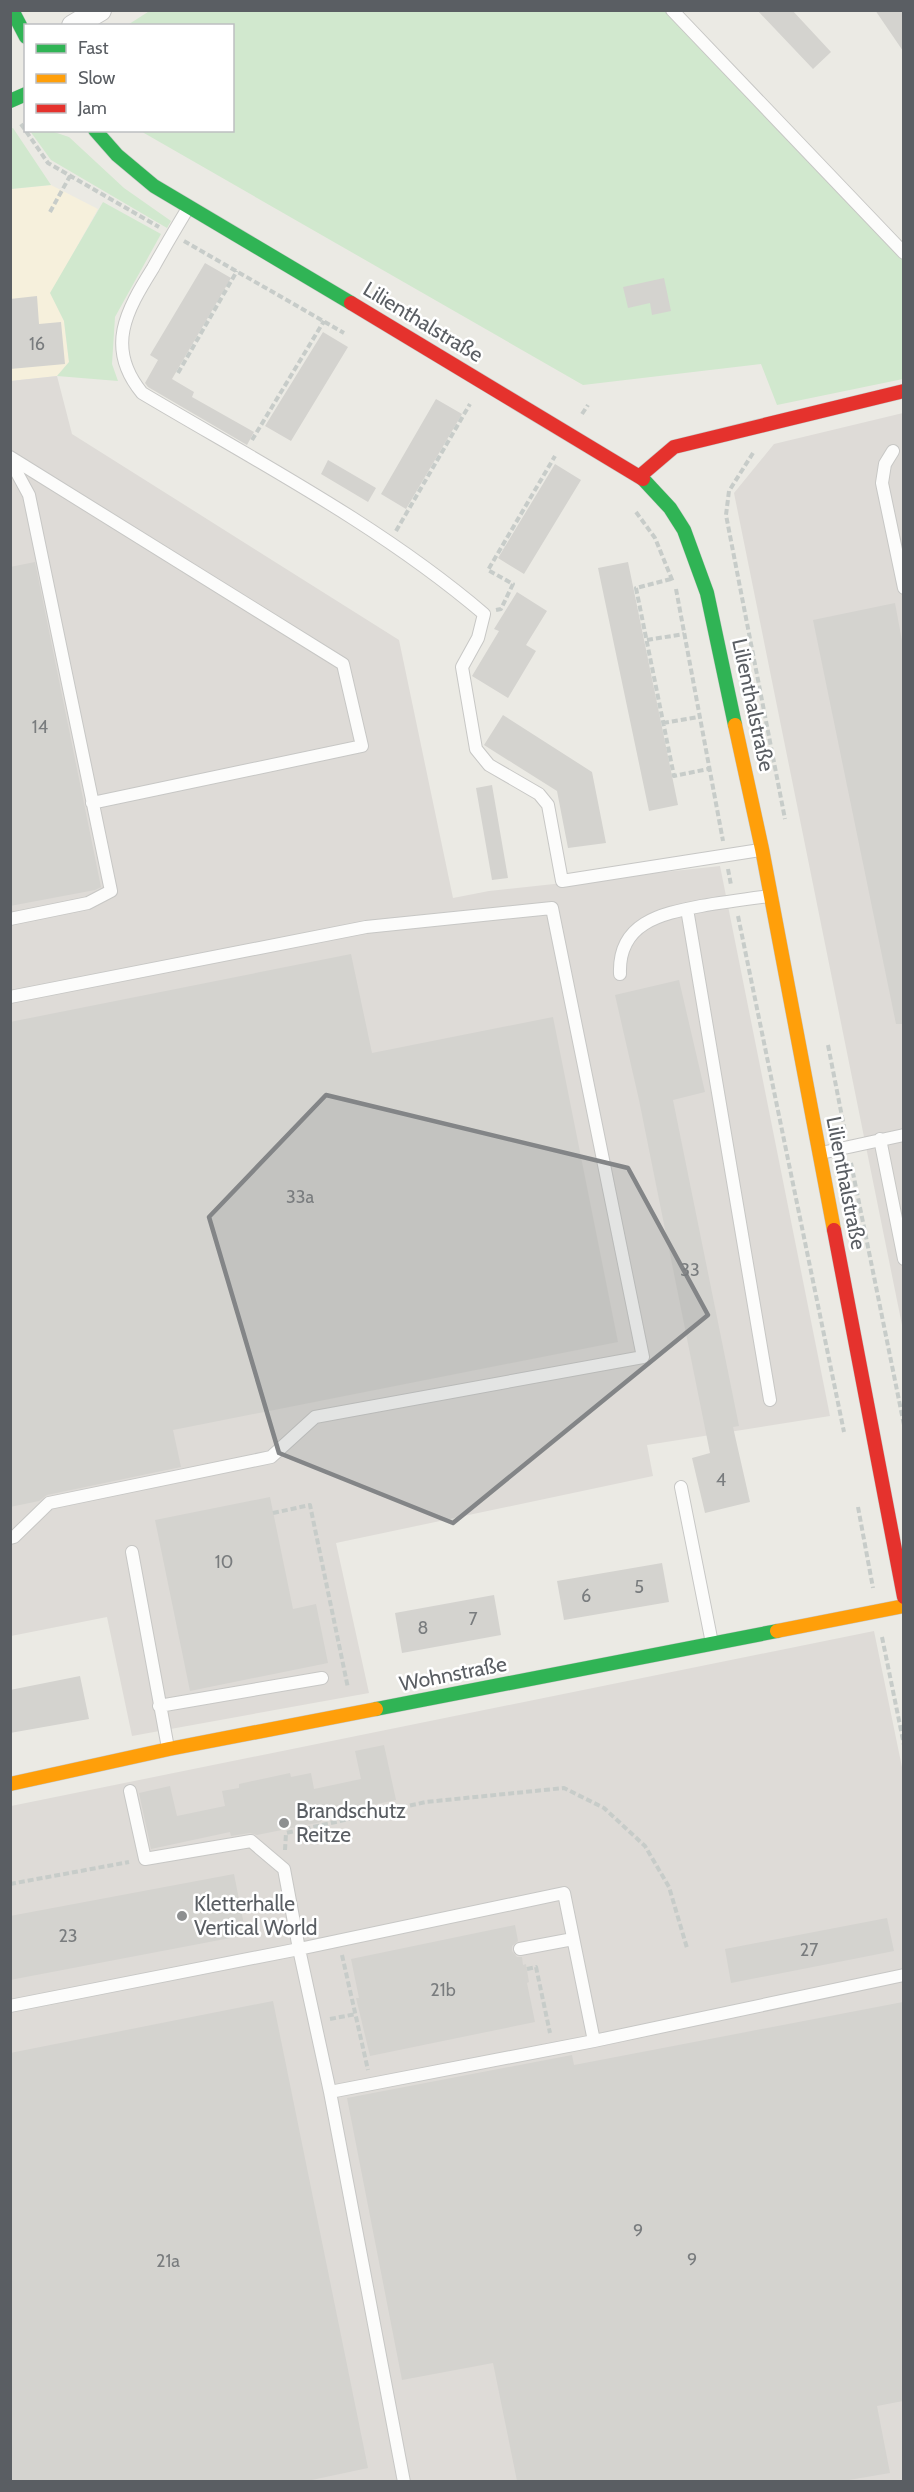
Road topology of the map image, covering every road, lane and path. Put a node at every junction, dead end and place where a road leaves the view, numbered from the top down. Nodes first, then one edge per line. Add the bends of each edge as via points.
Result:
1 (100, 10) edge
2 (672, 10) edge
3 (15, 16) edge
4 (76, 24) edge
5 (24, 33) edge
6 (24, 94) edge
7 (10, 101) edge
8 (20, 121) dead end
9 (24, 127) edge
10 (27, 132) edge
11 (97, 132) edge
12 (70, 176) junction
13 (189, 207) junction
14 (50, 212) dead end
15 (172, 235) junction
16 (903, 253) edge
17 (237, 271) junction
18 (324, 321) junction
19 (345, 333) dead end
20 (178, 373) dead end
21 (903, 391) edge
22 (460, 398) dead end
23 (470, 404) junction
24 (480, 410) dead end
25 (547, 448) dead end
26 (892, 450) dead end
27 (754, 452) dead end
28 (244, 453) junction
29 (10, 458) edge
30 (640, 476) junction
31 (632, 507) dead end
32 (390, 542) junction
33 (671, 579) junction
34 (903, 588) edge
35 (483, 614) junction
36 (684, 634) junction
37 (647, 640) junction
38 (699, 717) junction
39 (663, 723) junction
40 (708, 769) junction
41 (92, 803) junction
42 (787, 831) dead end
43 (762, 849) junction
44 (726, 855) junction
45 (771, 896) junction
46 (734, 901) junction
47 (687, 909) junction
48 (10, 919) edge
49 (620, 974) dead end
50 (10, 997) edge
51 (828, 1041) dead end
52 (903, 1135) edge
53 (880, 1139) junction
54 (848, 1146) junction
55 (819, 1154) junction
56 (903, 1258) edge
57 (770, 1400) dead end
58 (903, 1425) edge
59 (846, 1441) dead end
60 (681, 1487) dead end
61 (856, 1496) dead end
62 (273, 1513) dead end
63 (10, 1538) edge
64 (132, 1552) dead end
65 (903, 1597) edge
66 (903, 1606) edge
67 (877, 1612) junction
68 (712, 1644) junction
69 (322, 1678) dead end
70 (159, 1706) junction
71 (354, 1715) junction
72 (903, 1745) edge
73 (169, 1749) junction
74 (10, 1784) edge
75 (130, 1791) dead end
76 (145, 1859) junction
77 (284, 1869) junction
78 (10, 1884) edge
79 (573, 1939) junction
80 (339, 1941) junction
81 (687, 1948) dead end
82 (299, 1949) junction
83 (520, 1950) dead end
84 (526, 1969) dead end
85 (903, 1975) edge
86 (10, 2006) edge
87 (356, 2014) junction
88 (315, 2022) junction
89 (594, 2041) junction
90 (553, 2049) junction
91 (369, 2075) dead end
92 (330, 2092) junction
93 (404, 2481) edge

1 - 4 street
2 - 16 lane
3 - 5 main road
6 - 7 main road
8 - 9 path
10 - 12 path via 48,163
11 - 13 main road, Lilienthalstraße via 154,186
12 - 14 path
12 - 15 path
13 - 15 lane
13 - 30 main road, Lilienthalstraße
15 - 17 path
15 - 28 lane via 132,302 124,323 122,349 129,377 142,393
17 - 18 path
17 - 20 path
18 - 19 path
18 - 28 path
21 - 30 main road via 674,447
22 - 23 path
23 - 24 path
23 - 32 path
25 - 35 path via 556,454 488,570 513,584 501,609
26 - 34 lane via 882,483
27 - 42 path via 729,491 726,515
28 - 32 lane
29 - 41 lane via 29,495
29 - 41 lane via 343,664 362,746
30 - 43 main road, Lilienthalstraße via 670,508 698,565
31 - 33 path via 654,538
32 - 35 lane via 442,578
33 - 36 path
33 - 37 path via 636,588
35 - 44 lane via 478,638 462,667 476,749 489,765 539,794 548,805 562,880
36 - 37 path
36 - 38 path
37 - 39 path
38 - 39 path
38 - 40 path
39 - 40 path via 674,776
40 - 44 path
41 - 48 lane via 111,891 88,903
43 - 44 lane
43 - 45 main road, Lilienthalstraße
44 - 46 path
45 - 46 lane
45 - 55 main road, Lilienthalstraße
46 - 47 lane
46 - 59 path
47 - 49 lane via 663,915 636,929 621,951
47 - 57 lane
50 - 63 lane via 366,927 552,908 643,1357 315,1417 272,1456 49,1503
51 - 54 path
52 - 53 lane
53 - 54 lane
53 - 56 lane
54 - 55 lane
54 - 58 path
55 - 65 main road, Lilienthalstraße
60 - 68 lane
61 - 67 path
62 - 71 path via 310,1505
64 - 70 lane
66 - 67 main road, Wohnstraße
67 - 68 main road, Wohnstraße
67 - 72 path
68 - 71 main road, Wohnstraße
69 - 70 lane
70 - 73 lane
71 - 73 main road, Wohnstraße
73 - 74 main road, Wohnstraße
75 - 76 lane
76 - 77 lane via 251,1840
76 - 78 path
77 - 81 path via 286,1833 426,1802 564,1788 604,1808 645,1846 669,1887
77 - 82 lane
79 - 80 lane via 564,1893
79 - 83 lane
79 - 89 lane
80 - 82 lane
80 - 87 path
82 - 86 lane
82 - 88 lane
84 - 90 path via 536,1967
85 - 89 lane
87 - 88 path
87 - 91 path
88 - 92 lane
89 - 90 lane
90 - 92 lane
92 - 93 lane

